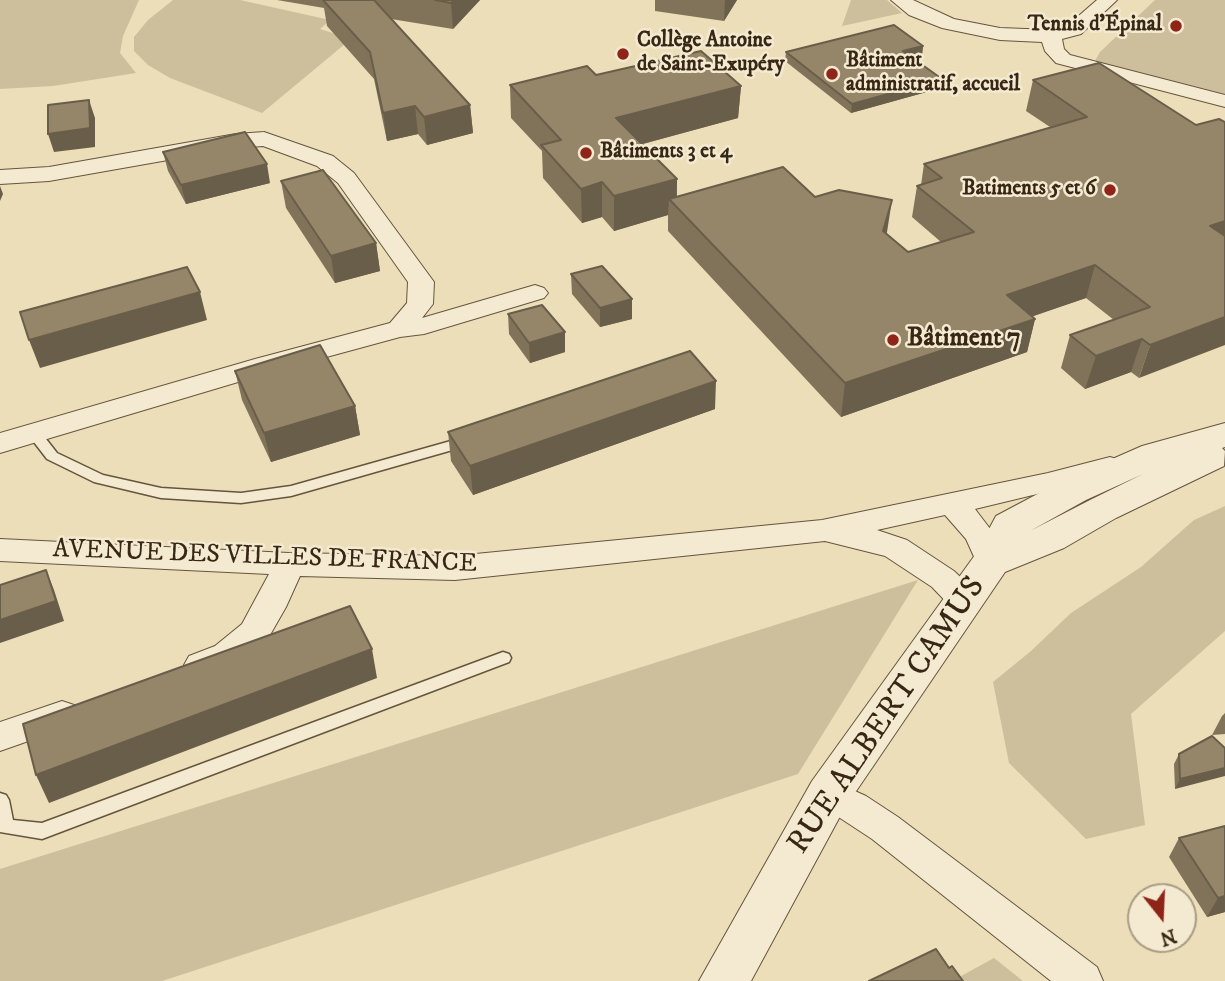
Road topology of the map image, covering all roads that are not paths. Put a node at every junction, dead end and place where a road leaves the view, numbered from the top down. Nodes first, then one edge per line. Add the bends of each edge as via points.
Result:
1 (900, 0) edge
2 (1108, 0) edge
3 (1053, 36) junction
4 (1225, 101) edge
5 (0, 177) edge
6 (535, 293) dead end
7 (399, 329) junction
8 (34, 433) junction
9 (1225, 435) edge
10 (480, 437) edge
11 (0, 443) edge
12 (1225, 450) edge
13 (1155, 455) junction
14 (951, 502) junction
15 (822, 531) junction
16 (0, 550) edge
17 (991, 562) junction
18 (289, 564) junction
19 (964, 600) junction
20 (503, 658) dead end
21 (176, 674) edge
22 (88, 705) edge
23 (0, 737) edge
24 (828, 795) junction
25 (0, 800) edge
26 (724, 981) edge
27 (1083, 981) edge

1 - 3 street via 916,12 949,24 1000,34
2 - 3 street via 1074,30
3 - 4 street via 1055,51 1063,59
5 - 7 street via 49,174 236,141 264,139 302,150 346,178 421,282 420,304
6 - 7 street
7 - 8 street
8 - 10 lane via 52,456 99,479 160,493 241,498 291,491
8 - 11 street
9 - 13 street, RUE ALBERT CAMUS
12 - 17 street, RUE ALBERT CAMUS via 1051,538
13 - 14 street, AVENUE DES VILLES DE FRANCE
13 - 17 street, RUE ALBERT CAMUS via 1009,526
14 - 15 street, AVENUE DES VILLES DE FRANCE
14 - 17 street via 979,534
15 - 18 street, AVENUE DES VILLES DE FRANCE via 456,568
15 - 19 street, AVENUE DES VILLES DE FRANCE via 896,548 943,579
16 - 18 street, AVENUE DES VILLES DE FRANCE
17 - 19 street, RUE ALBERT CAMUS
18 - 21 street via 254,633 227,655
19 - 24 street, RUE ALBERT CAMUS
20 - 25 lane via 42,831 6,827
22 - 23 street
24 - 26 street, RUE ALBERT CAMUS
24 - 27 street via 885,828

